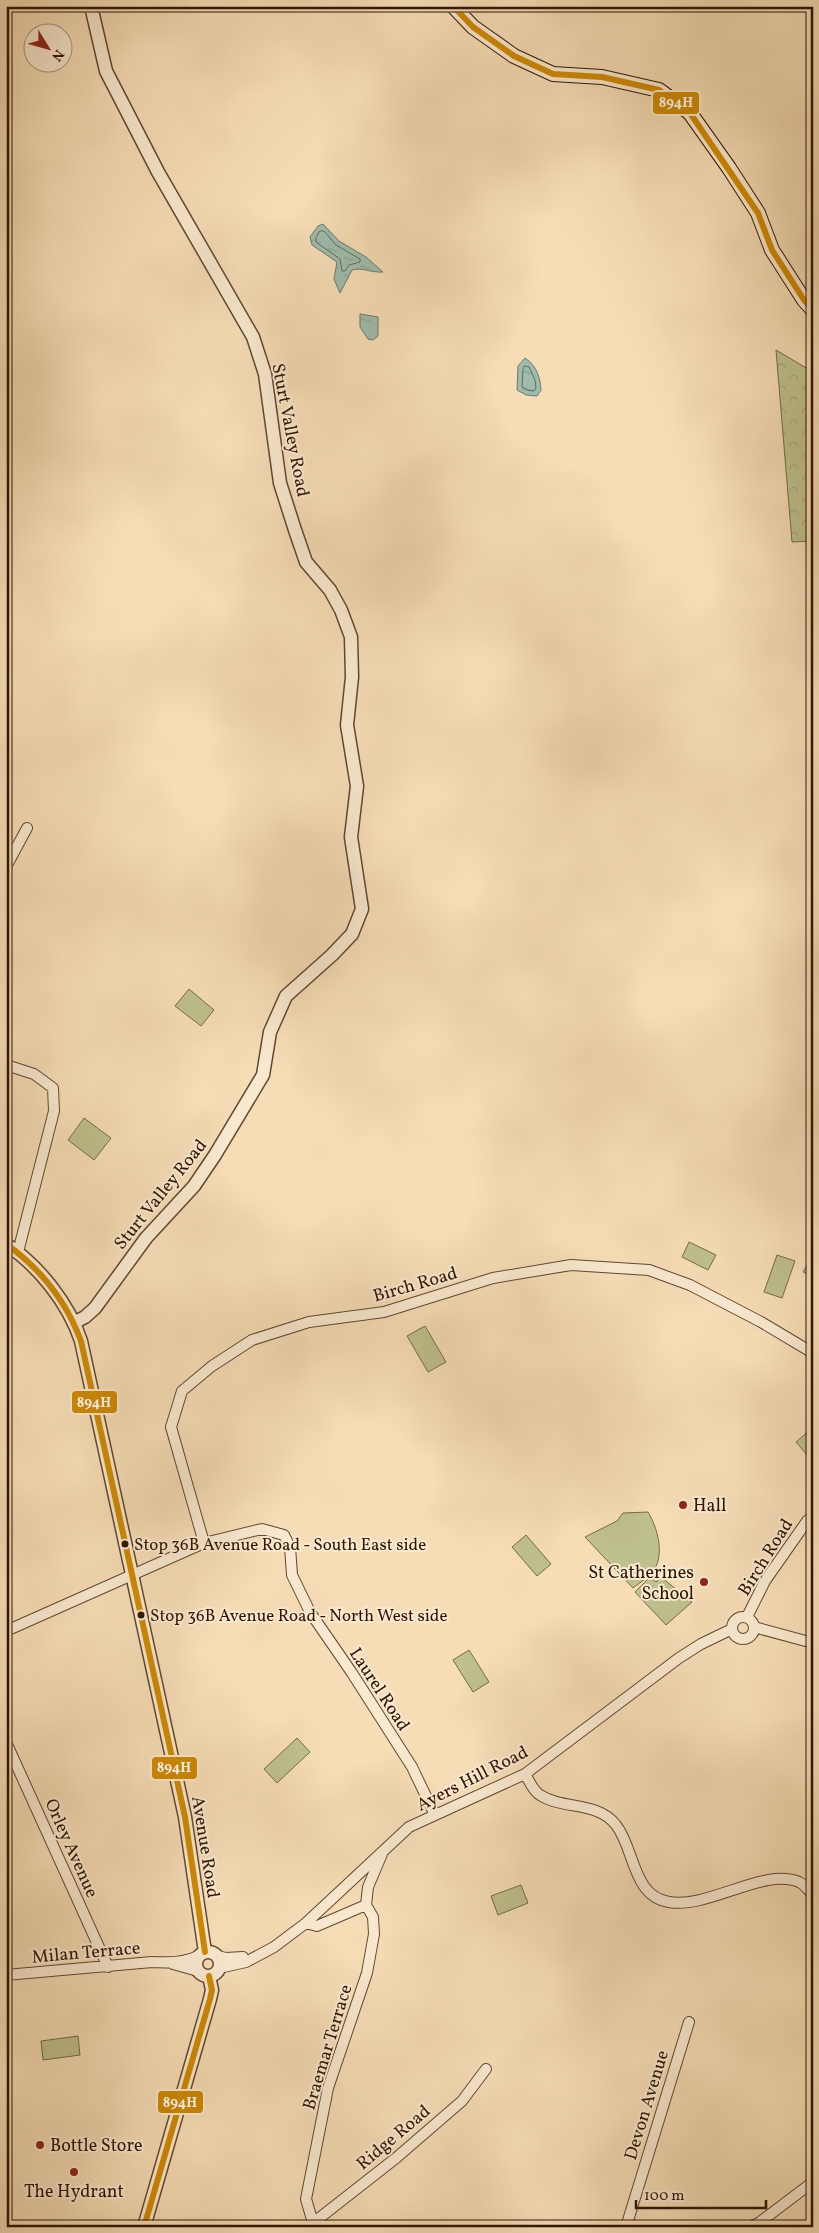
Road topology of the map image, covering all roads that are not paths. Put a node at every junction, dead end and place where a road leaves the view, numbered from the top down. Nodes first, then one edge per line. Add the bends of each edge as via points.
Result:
1 (92, 6) edge
2 (453, 6) edge
3 (813, 310) edge
4 (27, 828) dead end
5 (6, 867) edge
6 (6, 1065) edge
7 (6, 1244) edge
8 (18, 1252) junction
9 (75, 1322) junction
10 (813, 1353) edge
11 (813, 1516) edge
12 (204, 1543) junction
13 (132, 1574) junction
14 (747, 1617) junction
15 (754, 1627) junction
16 (732, 1629) junction
17 (6, 1631) edge
18 (813, 1643) edge
19 (6, 1742) edge
20 (524, 1774) junction
21 (435, 1815) junction
22 (384, 1851) junction
23 (813, 1895) edge
24 (366, 1905) junction
25 (306, 1923) junction
26 (170, 1963) junction
27 (208, 1963) junction
28 (108, 1967) junction
29 (6, 1975) edge
30 (689, 2022) dead end
31 (486, 2068) dead end
32 (813, 2182) edge
33 (315, 2225) edge
34 (144, 2227) edge
35 (626, 2227) edge
36 (751, 2227) edge

1 - 9 street, Sturt Valley Road via 106,71 158,172 253,337 265,374 280,483 295,530 306,562 330,590 351,637 352,677 347,725 357,786 351,837 362,909 352,934 286,996 270,1032 263,1074 210,1163 194,1186 146,1238 96,1308
2 - 3 main road via 473,27 514,56 553,74 602,77 659,90 690,113 730,168 758,213 772,250
4 - 5 street
6 - 8 street via 34,1074 53,1088 54,1110
7 - 8 street, Avenue Road
8 - 9 street, Avenue Road via 67,1307
9 - 13 street, Avenue Road via 94,1394
10 - 12 street, Birch Road via 690,1285 649,1270 571,1265 493,1278 384,1312 309,1322 252,1340 212,1366 182,1391 171,1427
11 - 14 street, Birch Road via 764,1581
12 - 13 street, Laurel Road
12 - 21 street, Laurel Road via 262,1529 284,1535 290,1547 292,1575 310,1612 412,1767
13 - 17 street, Laurel Road
13 - 27 street, Avenue Road via 185,1817
14 - 15 street
14 - 16 street via 736,1619
15 - 16 street via 746,1638 736,1636
15 - 18 street
16 - 20 street, Ayers Hill Road via 679,1658
19 - 28 street, Orley Avenue
20 - 21 street, Ayers Hill Road
20 - 23 street via 539,1795 597,1810 616,1823 629,1846 633,1866 642,1883 649,1892 668,1902 691,1902 782,1878 800,1882
21 - 22 street, Ayers Hill Road via 409,1827
22 - 24 street, Braemar Terrace via 368,1887
22 - 25 street, Ayers Hill Road
24 - 25 street via 316,1926
24 - 33 street, Braemar Terrace via 373,1917 374,1934 367,1974 328,2088 306,2199
25 - 27 street, Ayers Hill Road via 261,1954
26 - 27 street, Milan Terrace
26 - 27 street, Milan Terrace via 190,1960
26 - 28 street, Milan Terrace
27 - 34 street, Avenue Road via 210,1999
28 - 29 street, Milan Terrace
30 - 35 street, Devon Avenue
31 - 33 street, Ridge Road via 462,2101
32 - 36 street

